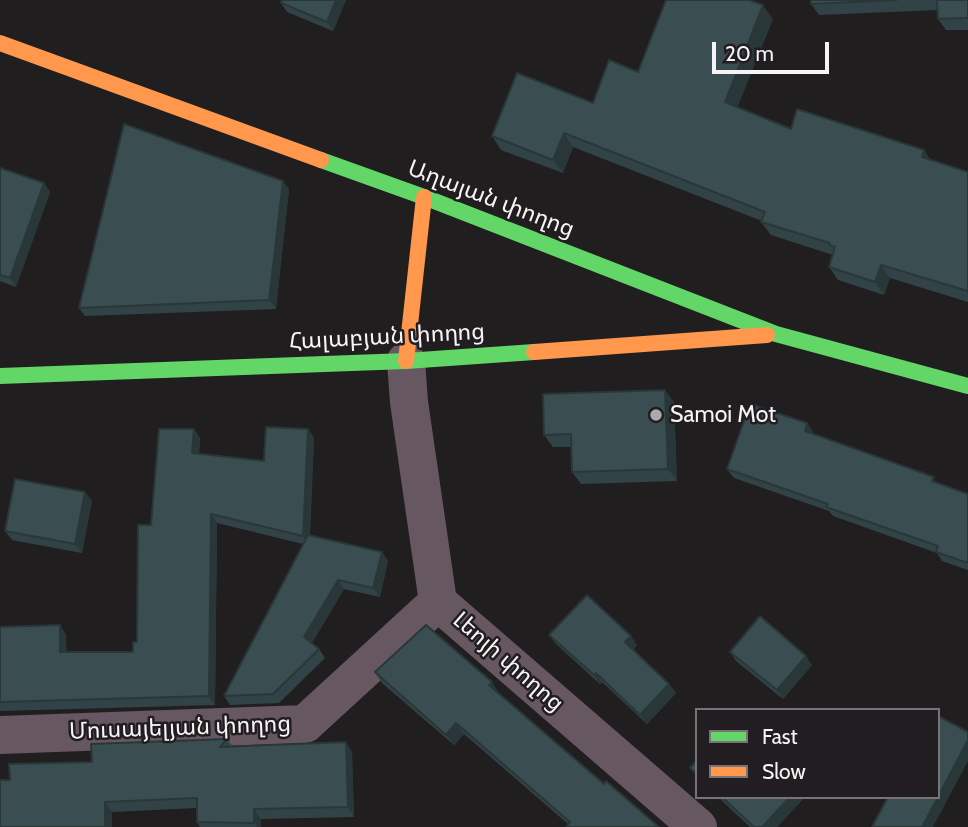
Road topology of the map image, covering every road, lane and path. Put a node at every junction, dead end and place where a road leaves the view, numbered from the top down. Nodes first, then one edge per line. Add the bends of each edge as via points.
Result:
1 (0, 43) edge
2 (424, 197) junction
3 (776, 334) junction
4 (407, 361) junction
5 (0, 376) edge
6 (968, 386) edge
7 (438, 602) junction
8 (0, 735) edge
9 (698, 827) edge

1 - 2 main road, Աղայան փողոց
2 - 3 main road, Աղայան փողոց
2 - 4 main road
3 - 4 main road, Հալաբյան փողոց
3 - 6 main road, Աղայան փողոց
4 - 5 main road, Հալաբյան փողոց
4 - 7 street, Լեոյի փողոց
7 - 8 street, Մուսայելյան փողոց via 305,724
7 - 9 street, Լեոյի փողոց

